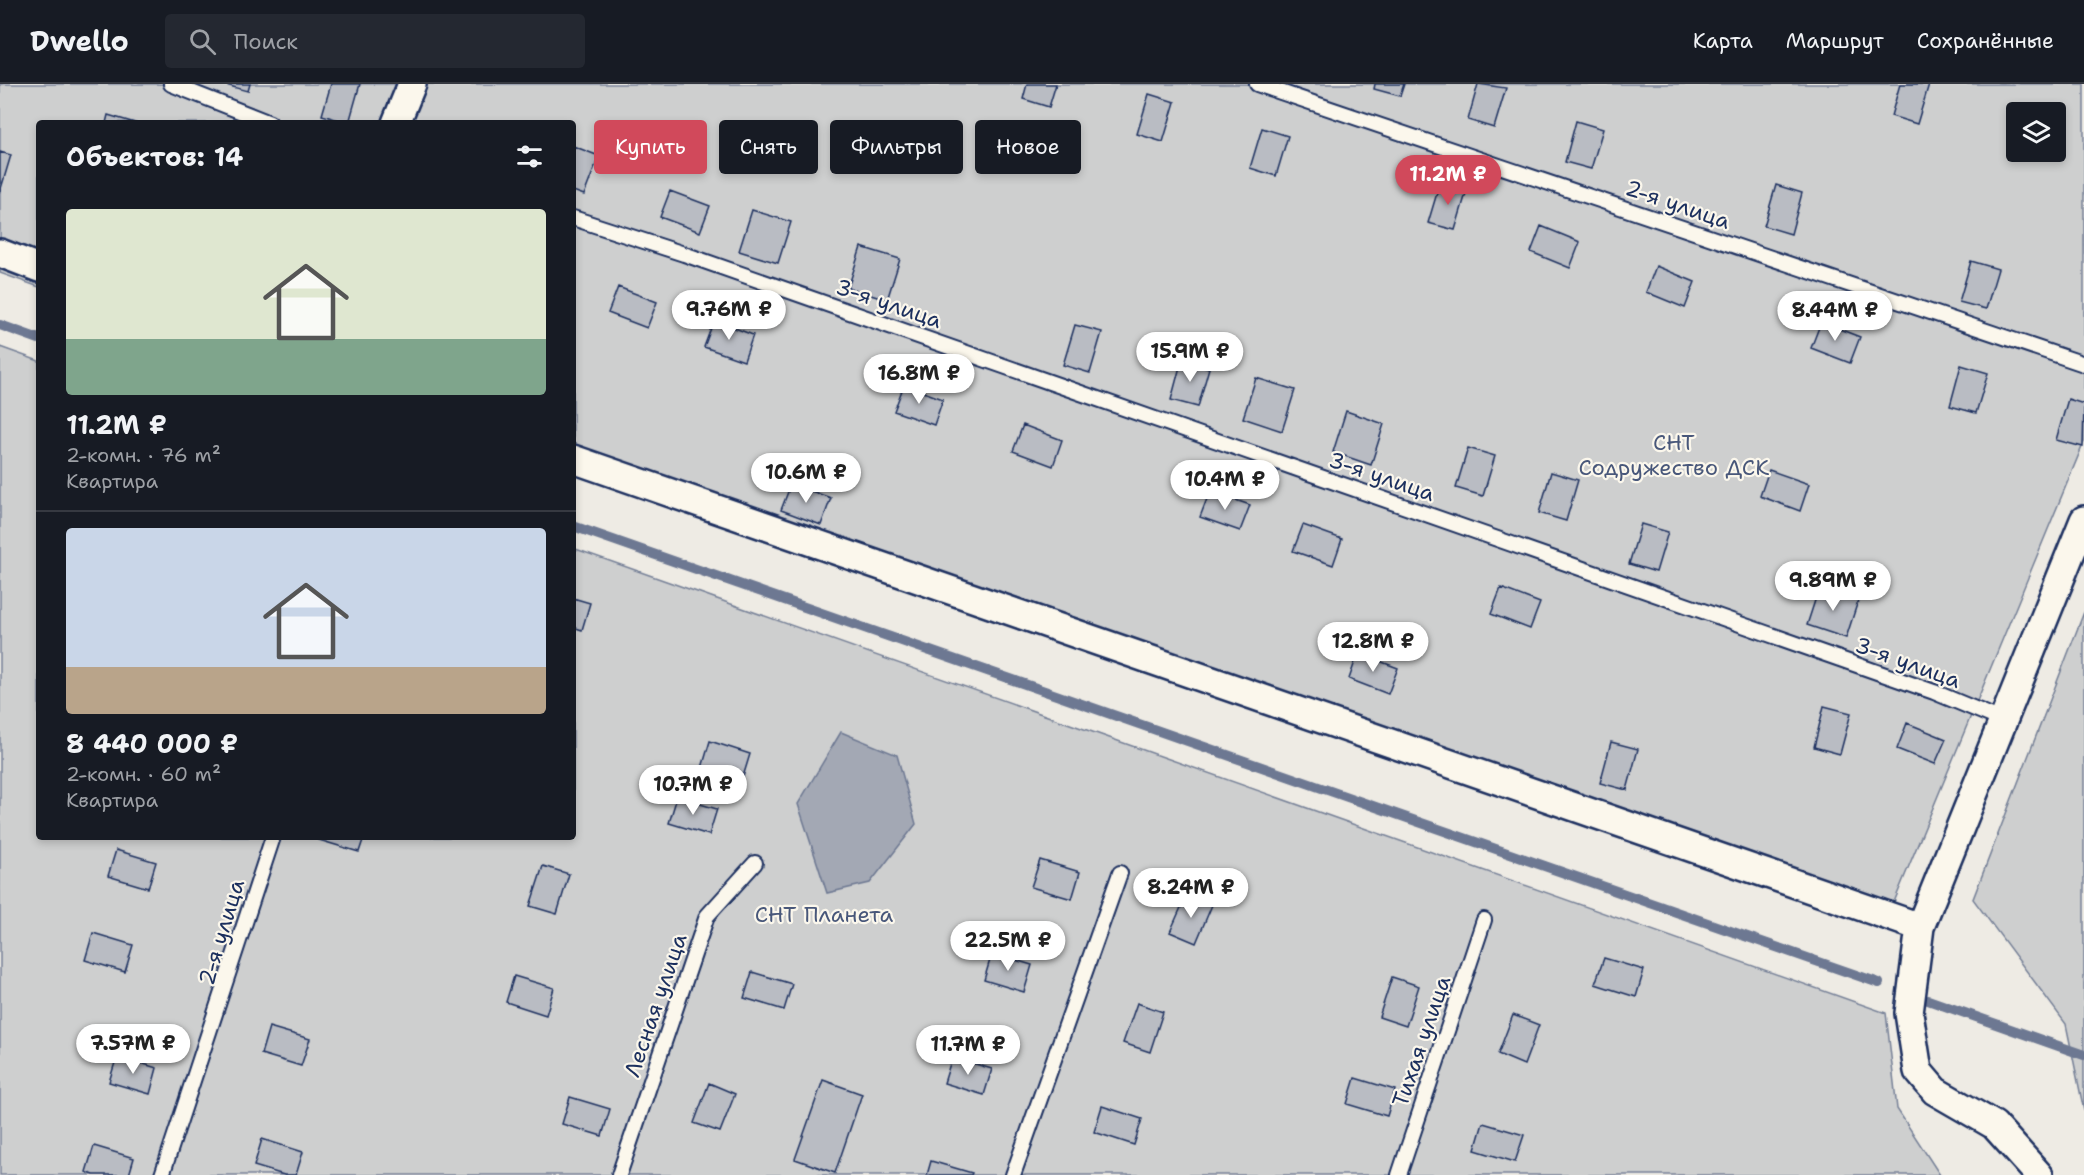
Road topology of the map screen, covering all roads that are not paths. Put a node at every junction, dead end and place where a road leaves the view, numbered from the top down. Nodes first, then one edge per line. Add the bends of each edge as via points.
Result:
1 (171, 84) edge
2 (412, 84) edge
3 (1257, 84) edge
4 (262, 120) edge
5 (397, 120) edge
6 (576, 219) edge
7 (0, 253) edge
8 (36, 267) edge
9 (2084, 364) edge
10 (576, 460) edge
11 (2084, 520) edge
12 (2004, 721) junction
13 (272, 840) edge
14 (755, 863) dead end
15 (1120, 873) dead end
16 (1484, 920) dead end
17 (1920, 927) junction
18 (162, 1175) edge
19 (619, 1175) edge
20 (1013, 1175) edge
21 (1399, 1175) edge
22 (2039, 1175) edge

1 - 4 lane
2 - 5 street
3 - 9 lane, 2-я улица
6 - 12 lane, 3-я улица via 707,261 1934,692
7 - 8 street
10 - 17 street
11 - 12 street
12 - 17 street
13 - 18 lane, 2-я улица
14 - 19 lane, Лесная улица via 707,916
15 - 20 lane
16 - 21 lane, Тихая улица
17 - 22 street via 1909,1013 1918,1071 1935,1091 1994,1125

